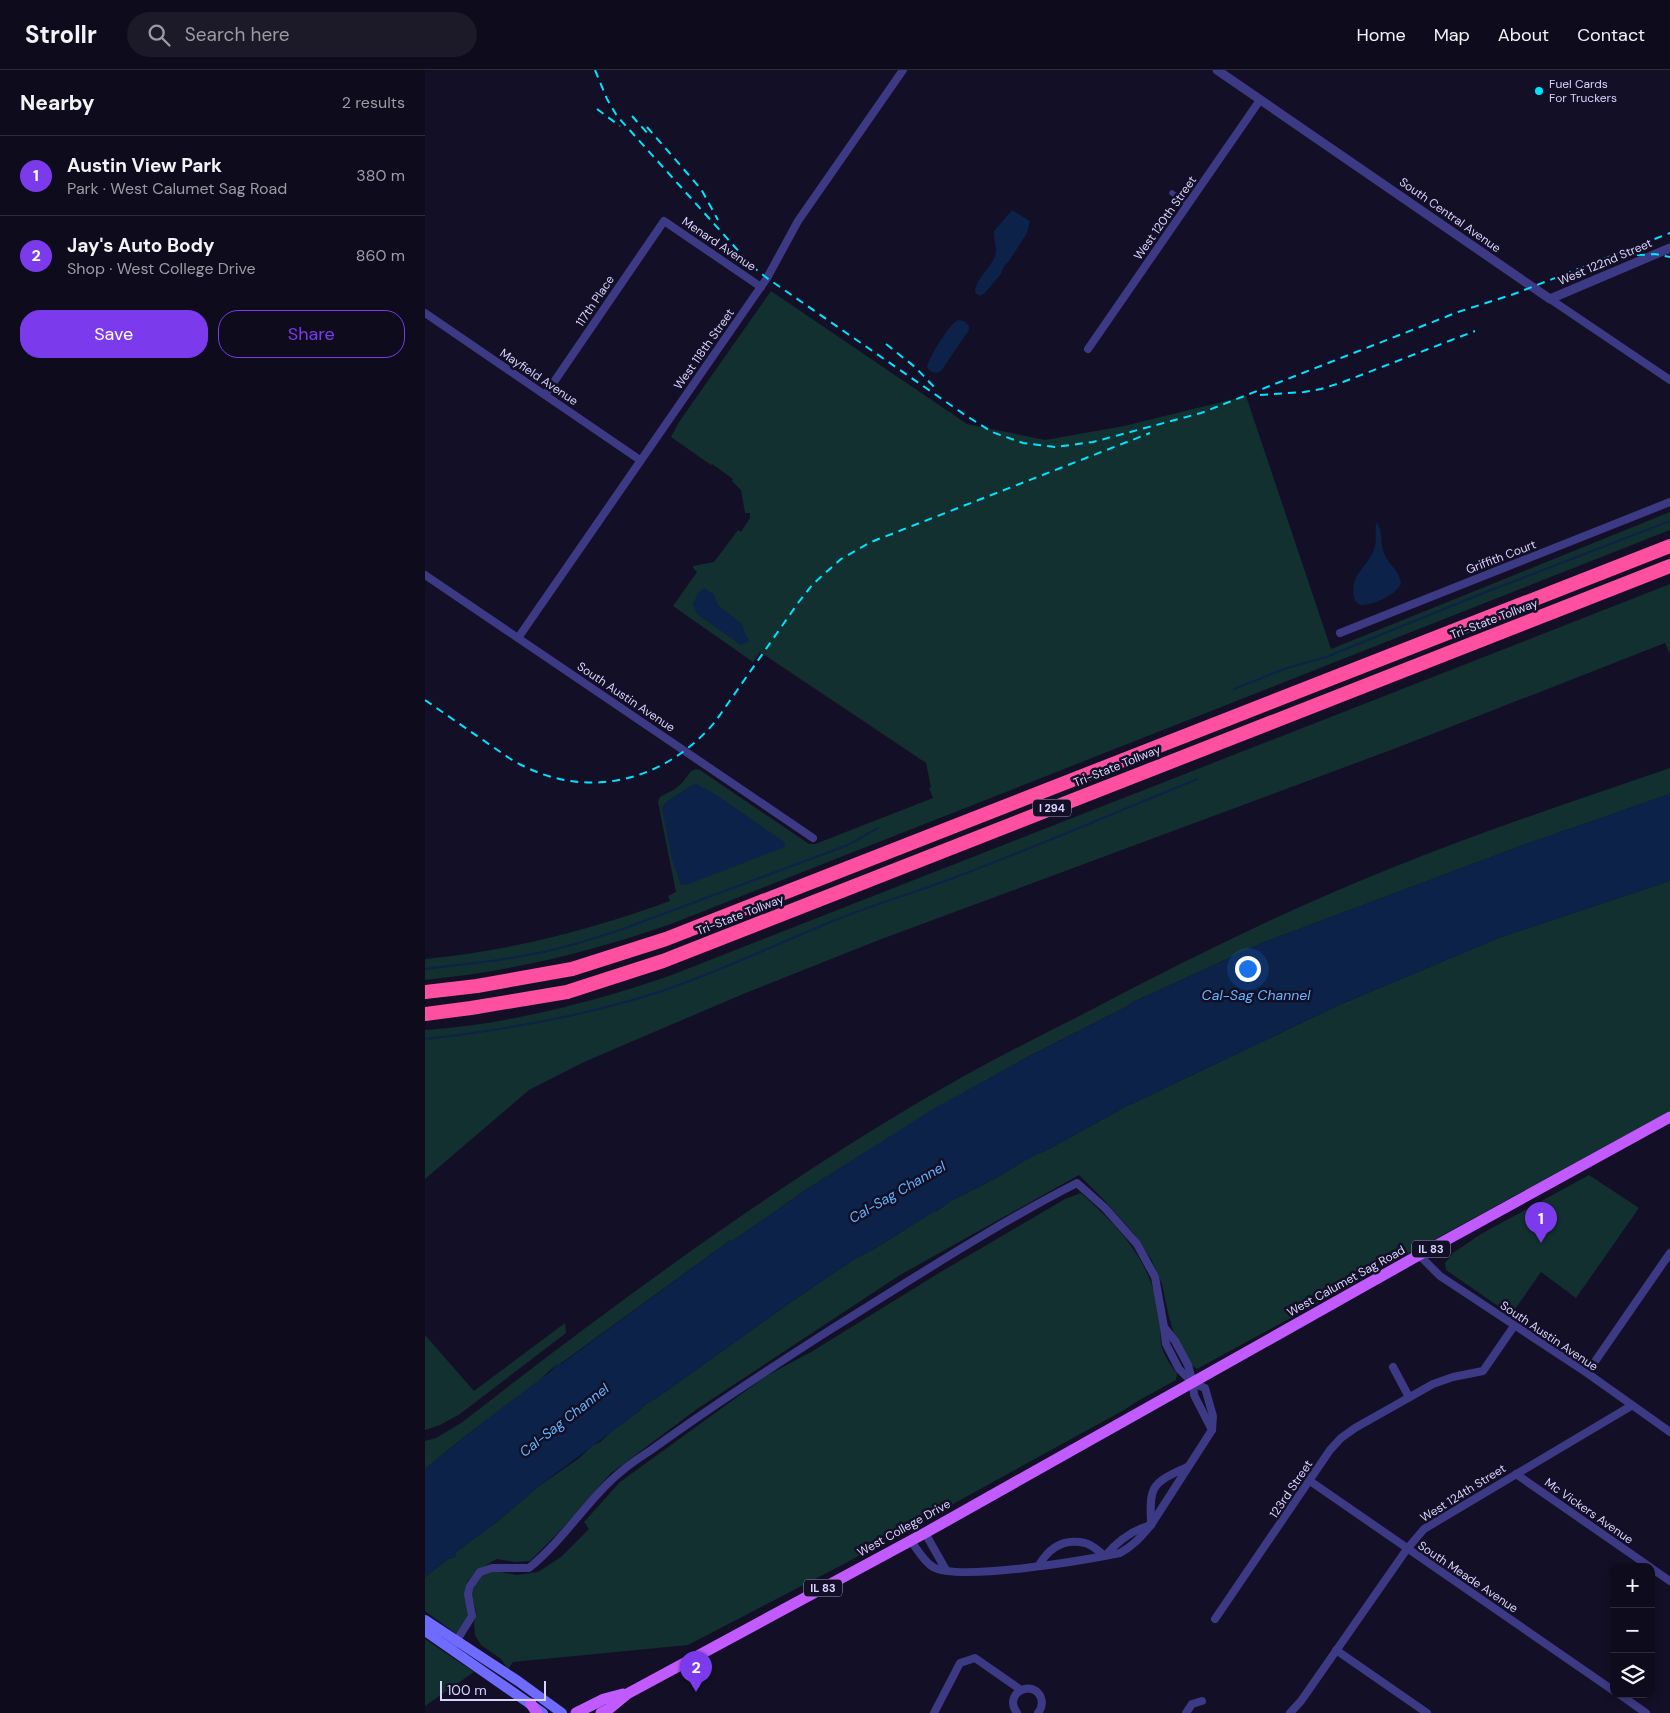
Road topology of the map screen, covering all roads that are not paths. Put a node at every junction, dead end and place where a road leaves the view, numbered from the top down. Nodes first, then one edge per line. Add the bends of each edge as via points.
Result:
1 (903, 70) edge
2 (1217, 70) edge
3 (1260, 100) junction
4 (1172, 193) dead end
5 (1189, 204) junction
6 (664, 221) joint
7 (1670, 248) edge
8 (761, 287) junction
9 (1550, 299) junction
10 (425, 313) edge
11 (1088, 348) dead end
12 (1670, 380) edge
13 (545, 395) junction
14 (640, 460) junction
15 (1670, 502) edge
16 (1670, 546) edge
17 (1670, 566) edge
18 (425, 575) edge
19 (1340, 633) dead end
20 (518, 638) junction
21 (813, 838) dead end
22 (425, 992) edge
23 (425, 1014) edge
24 (1670, 1117) edge
25 (1670, 1253) edge
26 (1419, 1255) junction
27 (1514, 1326) junction
28 (1393, 1366) dead end
29 (1587, 1373) junction
30 (1193, 1383) junction
31 (1409, 1397) junction
32 (1631, 1406) junction
33 (1212, 1430) junction
34 (1670, 1432) edge
35 (1189, 1466) junction
36 (1516, 1474) junction
37 (1310, 1481) junction
38 (1151, 1525) junction
39 (925, 1533) junction
40 (911, 1541) junction
41 (1407, 1549) junction
42 (1105, 1556) junction
43 (1645, 1563) edge
44 (1039, 1565) junction
45 (946, 1570) junction
46 (1655, 1570) edge
47 (1670, 1581) edge
48 (1215, 1619) dead end
49 (425, 1620) edge
50 (425, 1631) edge
51 (454, 1645) junction
52 (1335, 1650) junction
53 (1610, 1688) edge
54 (1021, 1690) junction
55 (627, 1694) junction
56 (1625, 1698) edge
57 (1202, 1701) dead end
58 (534, 1709) edge
59 (605, 1712) edge
60 (543, 1713) edge
61 (563, 1713) edge
62 (576, 1713) edge
63 (934, 1713) edge
64 (1017, 1713) edge
65 (1038, 1713) edge
66 (1186, 1713) edge
67 (1290, 1713) edge
68 (1427, 1713) edge
69 (1646, 1713) edge

1 - 8 street, West 118th Street via 798,221
2 - 3 street, South Central Avenue
3 - 5 street, West 120th Street
3 - 9 street, South Central Avenue
4 - 5 street
5 - 11 street, West 120th Street
6 - 8 street, Menard Avenue
6 - 13 street, 117th Place
7 - 9 street, West 122nd Street
8 - 14 street, West 118th Street
9 - 12 street, South Central Avenue
10 - 13 street, Mayfield Avenue
13 - 14 street, Mayfield Avenue
14 - 20 street, West 118th Street
15 - 19 street, Griffith Court
16 - 22 highway, Tri-State Tollway / I 294 via 666,939 572,969
17 - 23 highway, Tri-State Tollway / I 294 via 663,961 567,992
18 - 20 street, South Austin Avenue
20 - 21 street, South Austin Avenue
24 - 26 main road, West Calumet Sag Road / IL 83
25 - 29 street
26 - 27 street, South Austin Avenue via 1440,1276
26 - 30 main road, West Calumet Sag Road / IL 83
27 - 29 street, South Austin Avenue
27 - 31 street, 123rd Street via 1483,1370 1433,1384
28 - 31 street
29 - 32 street, South Austin Avenue
30 - 33 street via 1194,1395
30 - 33 street via 1205,1388 1213,1416
30 - 39 main road, West College Drive / IL 83
30 - 51 street via 1188,1365 1164,1327 1155,1277 1137,1244 1077,1183 971,1242 685,1425 622,1470 561,1538 529,1568 492,1568 480,1572 468,1594 472,1616
31 - 37 street, 123rd Street via 1341,1438
32 - 34 street, South Austin Avenue
32 - 36 street, West 124th Street
33 - 35 street
35 - 38 street
35 - 38 street via 1167,1477 1155,1489
36 - 41 street, West 124th Street via 1424,1529
36 - 43 street, Mc Vickers Avenue
37 - 41 street, South Meade Avenue
37 - 48 street, 123rd Street
38 - 42 street via 1123,1539
39 - 40 main road, West College Drive / IL 83
39 - 45 street
40 - 45 street via 931,1566
40 - 55 main road, West College Drive / IL 83
41 - 52 street, West 124th Street
41 - 53 street, South Meade Avenue
42 - 44 street
42 - 44 street via 1086,1543 1070,1542 1054,1547
44 - 45 street via 1001,1571
46 - 47 street, Mc Vickers Avenue
49 - 51 main road
50 - 51 main road
51 - 58 main road
51 - 61 main road via 518,1681
52 - 67 street, West 124th Street
52 - 68 street
54 - 63 street via 975,1658 959,1663
54 - 64 street via 1013,1702
54 - 65 street via 1030,1688 1038,1693 1042,1706
55 - 59 main road, West College Drive / IL 83
55 - 62 main road, West College Drive / IL 83 via 604,1699
56 - 69 street
57 - 66 street via 1192,1704
58 - 60 main road

